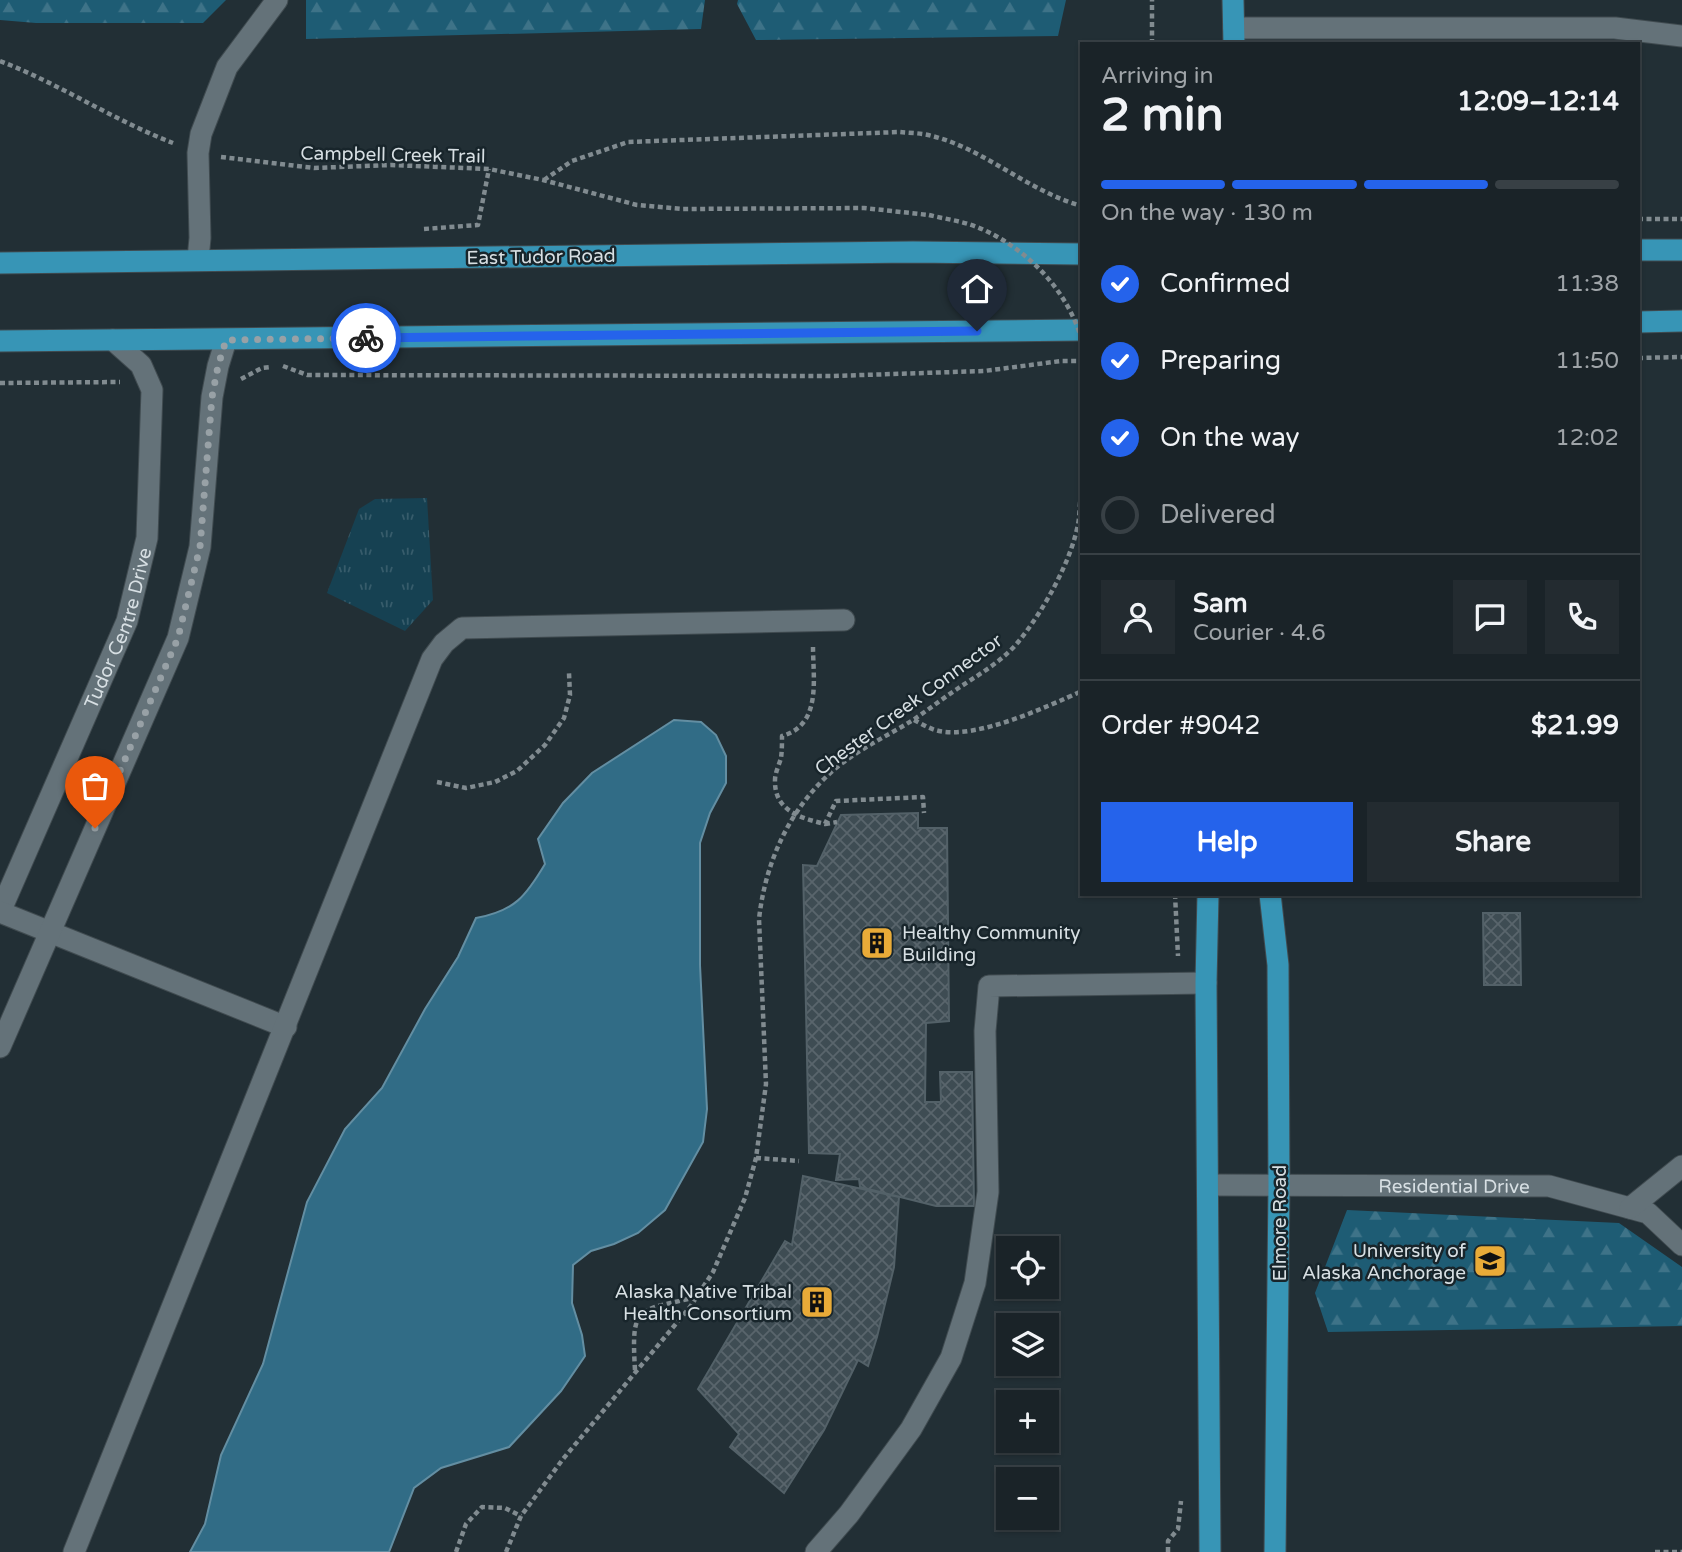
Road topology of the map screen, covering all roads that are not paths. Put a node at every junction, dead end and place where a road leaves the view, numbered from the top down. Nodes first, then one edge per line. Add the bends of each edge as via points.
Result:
1 (277, 0) edge
2 (1233, 0) edge
3 (1234, 36) edge
4 (1682, 36) edge
5 (1640, 250) edge
6 (1682, 250) edge
7 (1080, 254) edge
8 (198, 259) junction
9 (0, 263) edge
10 (1640, 321) edge
11 (1682, 321) edge
12 (1080, 330) edge
13 (113, 340) junction
14 (226, 340) junction
15 (0, 341) edge
16 (844, 620) dead end
17 (1208, 896) edge
18 (1270, 896) edge
19 (0, 912) edge
20 (51, 931) junction
21 (1206, 983) junction
22 (286, 1027) junction
23 (0, 1047) edge
24 (1682, 1166) edge
25 (1209, 1185) junction
26 (1279, 1186) junction
27 (1630, 1208) junction
28 (1682, 1245) edge
29 (74, 1552) edge
30 (816, 1552) edge
31 (1210, 1552) edge
32 (1275, 1552) edge

1 - 8 street via 227,67 201,134
2 - 3 main road
3 - 4 street via 1615,28
5 - 6 main road
7 - 8 main road, East Tudor Road
8 - 9 main road, East Tudor Road
10 - 11 main road
12 - 14 main road
13 - 14 main road
13 - 15 main road
13 - 19 street, Tudor Centre Drive via 141,365 152,390 147,538 127,621
14 - 20 street via 215,380 200,547 178,638
16 - 22 street via 462,628 432,659
17 - 21 main road
18 - 26 main road, Elmore Road via 1278,965
19 - 20 street
20 - 22 street
20 - 23 street
21 - 25 main road
21 - 30 street via 989,986 985,1031 988,1192 975,1283 950,1358 911,1429
22 - 29 street
24 - 27 street
25 - 26 street, Residential Drive
25 - 31 main road
26 - 27 street, Residential Drive via 1549,1186
26 - 32 main road, Elmore Road
27 - 28 street, Residential Drive via 1648,1213

